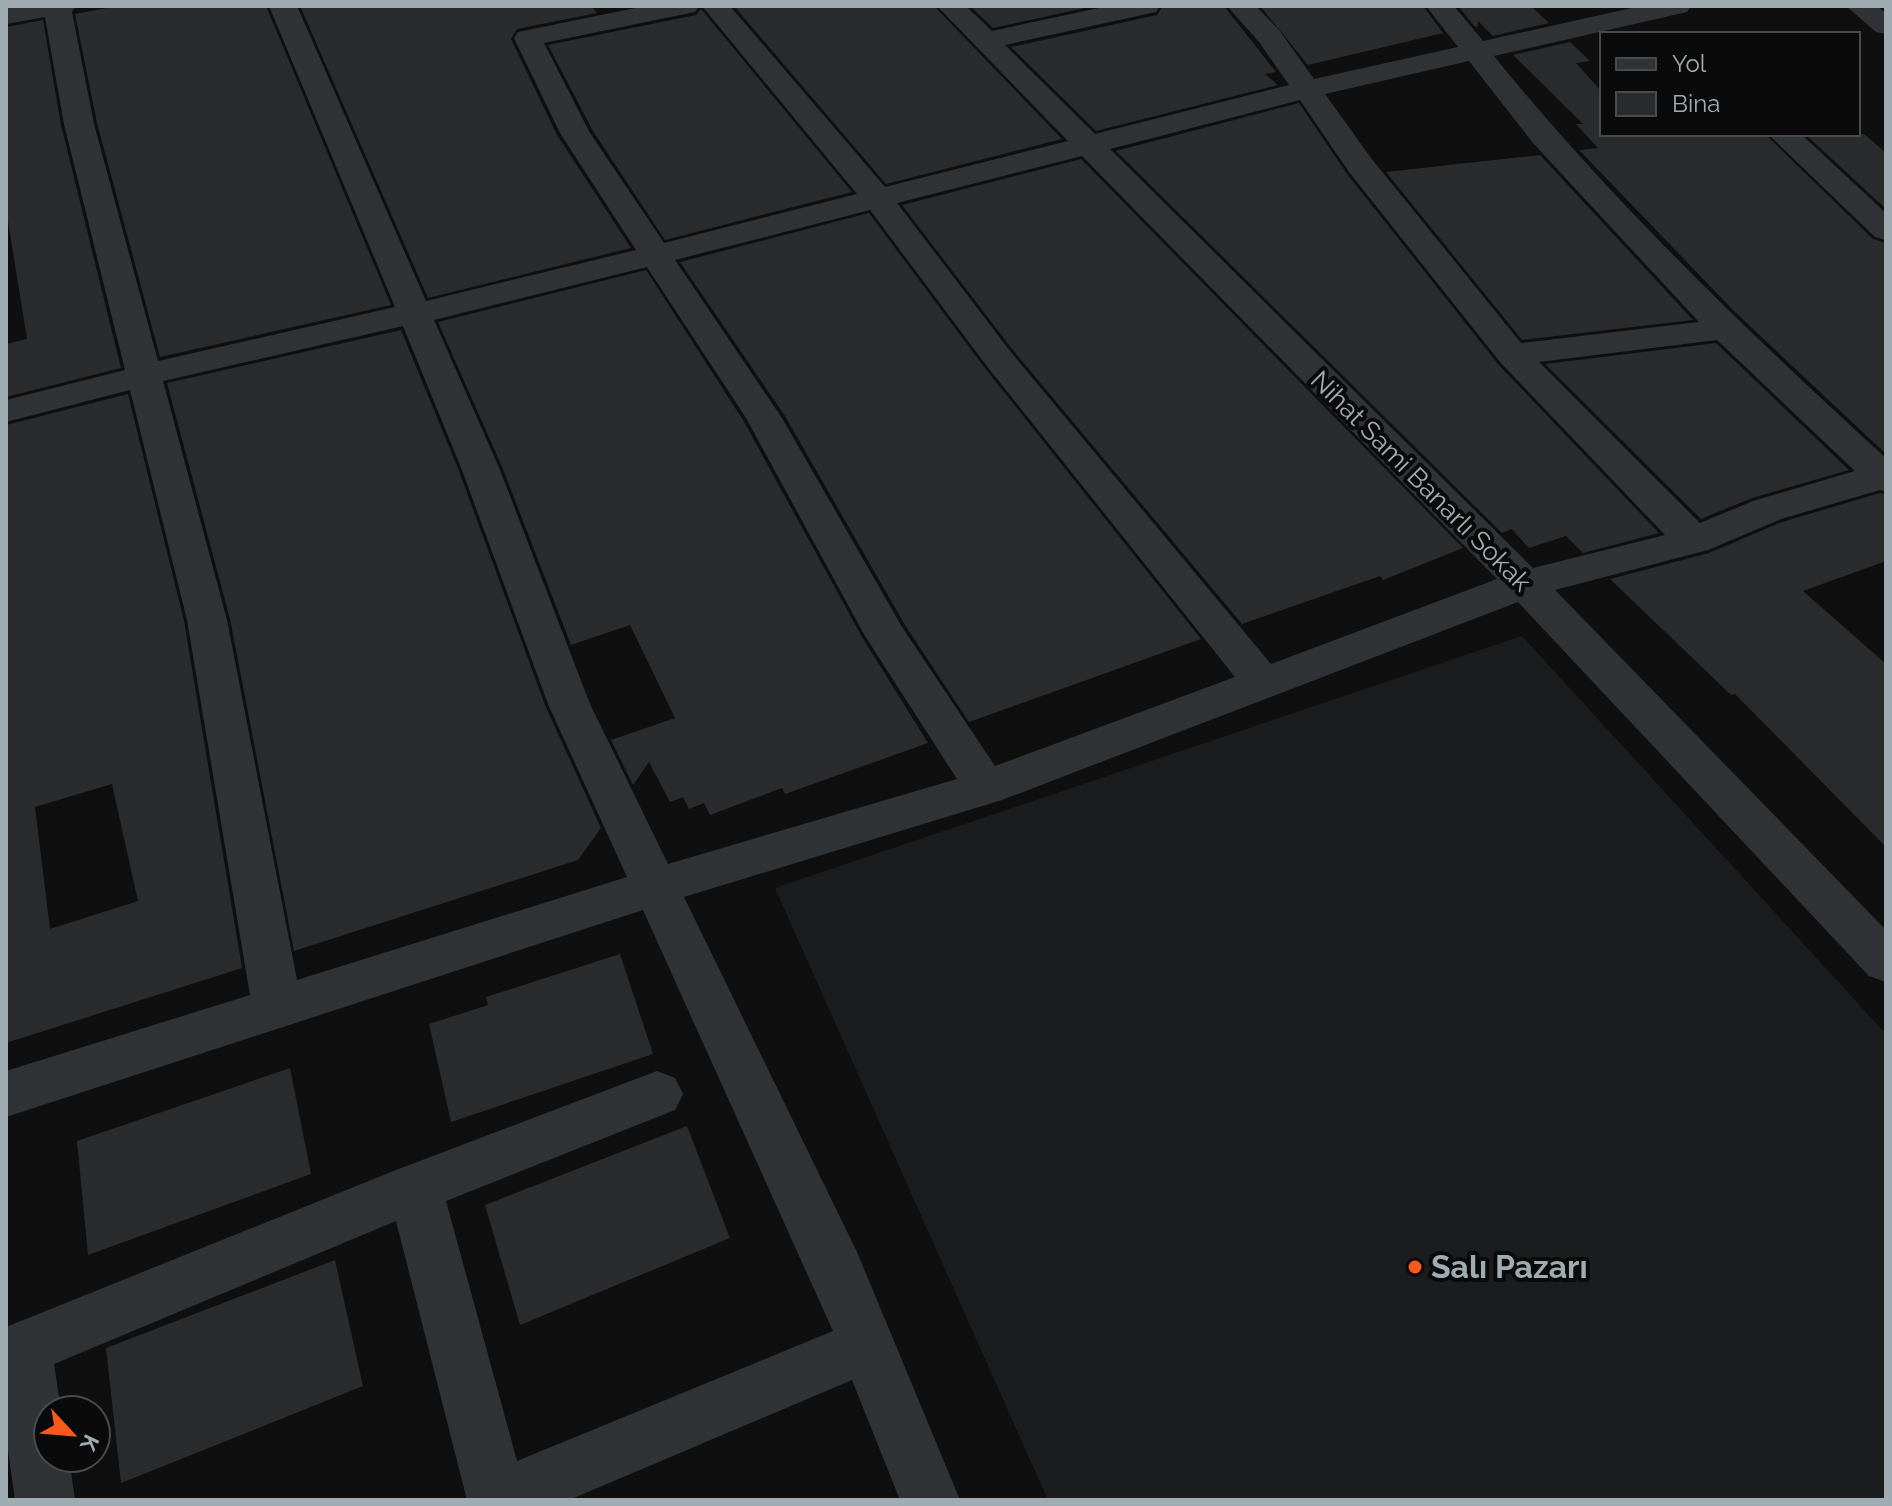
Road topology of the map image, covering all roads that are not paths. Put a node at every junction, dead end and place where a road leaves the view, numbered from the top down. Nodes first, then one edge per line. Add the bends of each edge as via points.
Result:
1 (60, 6) edge
2 (283, 6) edge
3 (685, 6) edge
4 (716, 6) edge
5 (951, 6) edge
6 (1146, 6) edge
7 (1241, 6) edge
8 (1440, 6) edge
9 (1860, 6) edge
10 (1664, 7) edge
11 (6, 16) edge
12 (1886, 26) edge
13 (1683, 32) edge
14 (984, 41) junction
15 (1476, 50) junction
16 (1309, 89) junction
17 (1785, 136) edge
18 (1088, 145) junction
19 (879, 200) junction
20 (1886, 230) edge
21 (656, 255) junction
22 (413, 314) junction
23 (1725, 329) junction
24 (1512, 355) junction
25 (142, 376) junction
26 (6, 411) edge
27 (1885, 477) edge
28 (1694, 541) junction
29 (1525, 584) junction
30 (1263, 683) junction
31 (986, 788) junction
32 (656, 887) junction
33 (1886, 962) edge
34 (277, 1008) junction
35 (6, 1094) edge
36 (657, 1094) dead end
37 (415, 1188) junction
38 (868, 1345) junction
39 (14, 1351) edge
40 (45, 1500) edge
41 (497, 1500) edge
42 (930, 1500) edge

1 - 11 street
1 - 25 street via 79,124
2 - 22 street
3 - 21 street via 521,27 575,133
4 - 19 street
5 - 14 street, Nihat Sami Banarlı Sokak
6 - 14 street
7 - 16 street
8 - 15 street
9 - 12 street
10 - 13 street
10 - 15 street
14 - 18 street, Nihat Sami Banarlı Sokak
15 - 16 street
15 - 23 street via 1544,137
16 - 18 street
16 - 24 street via 1360,165
17 - 20 street
18 - 19 street
18 - 29 street, Nihat Sami Banarlı Sokak
19 - 21 street
19 - 30 street via 998,358
21 - 22 street
21 - 31 street via 764,418 886,636
22 - 25 street
22 - 32 street via 481,470 569,704
23 - 24 street
23 - 27 street
24 - 28 street
25 - 26 street
25 - 34 street via 207,620
27 - 28 street via 1767,510
28 - 29 street
29 - 30 street
29 - 33 street, Nihat Sami Banarlı Sokak
30 - 31 street
31 - 32 street
32 - 34 street
32 - 38 street
34 - 35 street
36 - 37 street
37 - 39 street
37 - 41 street
38 - 41 street
38 - 42 street
39 - 40 street

